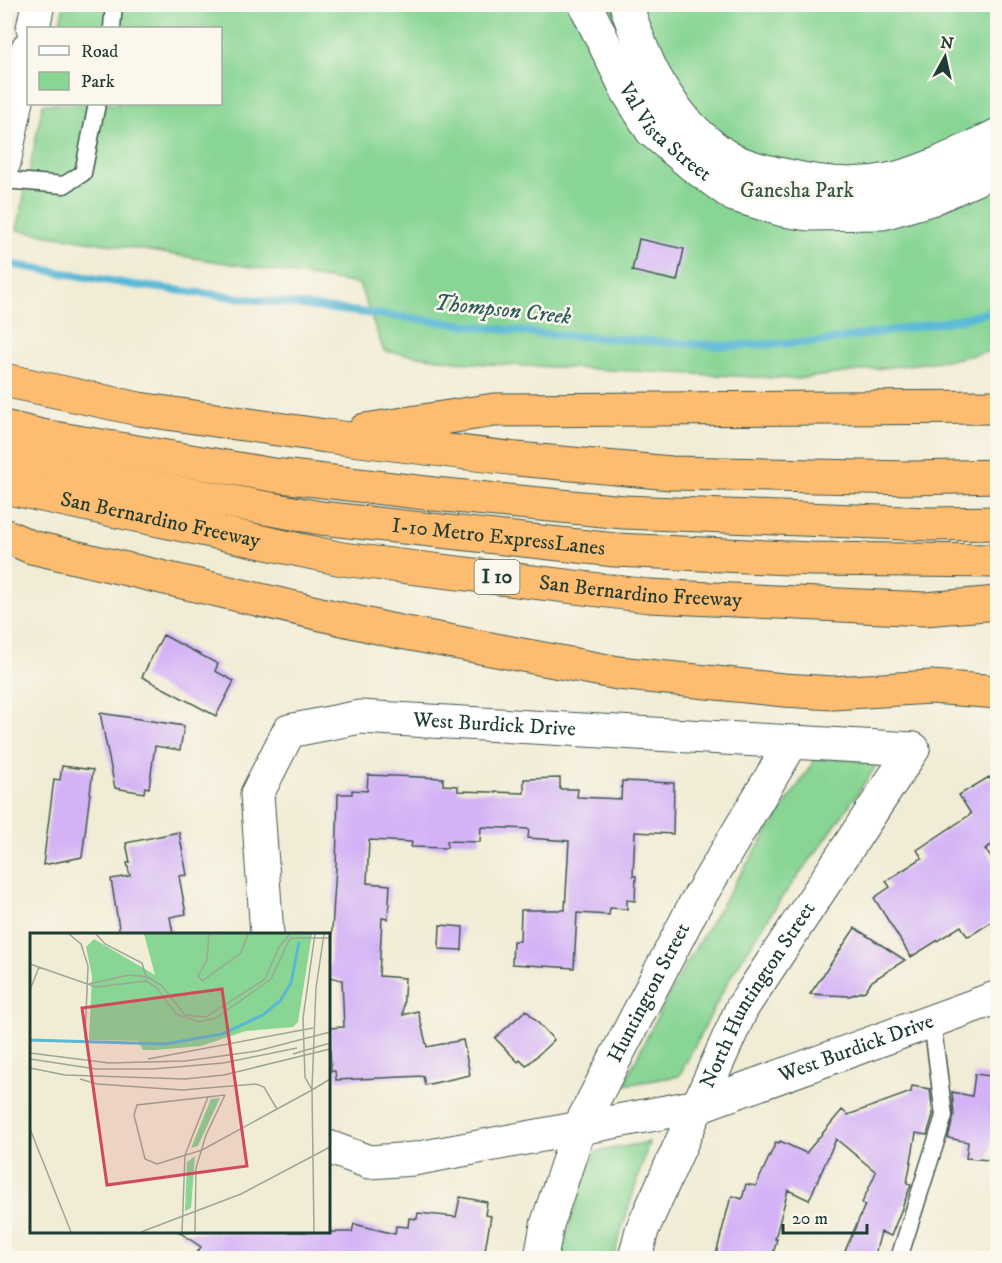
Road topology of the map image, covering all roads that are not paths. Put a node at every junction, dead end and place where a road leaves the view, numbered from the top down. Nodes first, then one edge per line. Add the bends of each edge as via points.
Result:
1 (38, 4) edge
2 (114, 4) edge
3 (585, 4) edge
4 (626, 4) edge
5 (33, 27) edge
6 (112, 27) edge
7 (27, 53) edge
8 (97, 105) edge
9 (998, 135) edge
10 (4, 163) edge
11 (998, 170) edge
12 (4, 180) edge
13 (4, 380) edge
14 (998, 407) edge
15 (4, 427) edge
16 (326, 436) junction
17 (4, 459) edge
18 (998, 476) edge
19 (4, 487) edge
20 (998, 523) edge
21 (4, 535) edge
22 (998, 561) edge
23 (998, 603) edge
24 (998, 692) edge
25 (792, 742) junction
26 (913, 749) joint
27 (267, 933) edge
28 (998, 997) edge
29 (932, 1021) junction
30 (698, 1106) junction
31 (579, 1128) junction
32 (330, 1148) edge
33 (541, 1258) edge
34 (635, 1258) edge
35 (899, 1258) edge

1 - 5 street
2 - 6 lane
3 - 11 street, Val Vista Street via 628,92 652,131 734,195 808,214 883,213 931,199
4 - 9 street, Val Vista Street via 646,63 668,101 712,147 732,160 828,184 861,184 897,178
7 - 10 street
8 - 12 lane via 83,173 64,186
13 - 16 highway via 139,410
14 - 16 highway via 494,410
15 - 20 highway, I-10 Metro ExpressLanes via 273,475 446,495 636,512 919,524
16 - 18 highway via 671,473
17 - 22 highway, I-10 Metro ExpressLanes via 321,518 615,550 812,559
19 - 23 highway, San Bernardino Freeway / I 10 via 342,559 638,594 925,609
21 - 24 highway via 31,547 378,628 618,673 833,693 931,687
25 - 26 street, West Burdick Drive
25 - 27 street, West Burdick Drive via 360,717 289,731 257,794
25 - 31 street, Huntington Street via 694,906
26 - 30 street, North Huntington Street via 742,1008
28 - 29 street, West Burdick Drive
29 - 30 street, West Burdick Drive
29 - 35 lane via 944,1116
30 - 31 street, West Burdick Drive
30 - 34 street, North Huntington Street via 642,1230
31 - 32 street, West Burdick Drive via 414,1159 369,1162
31 - 33 street, Huntington Street via 547,1225

